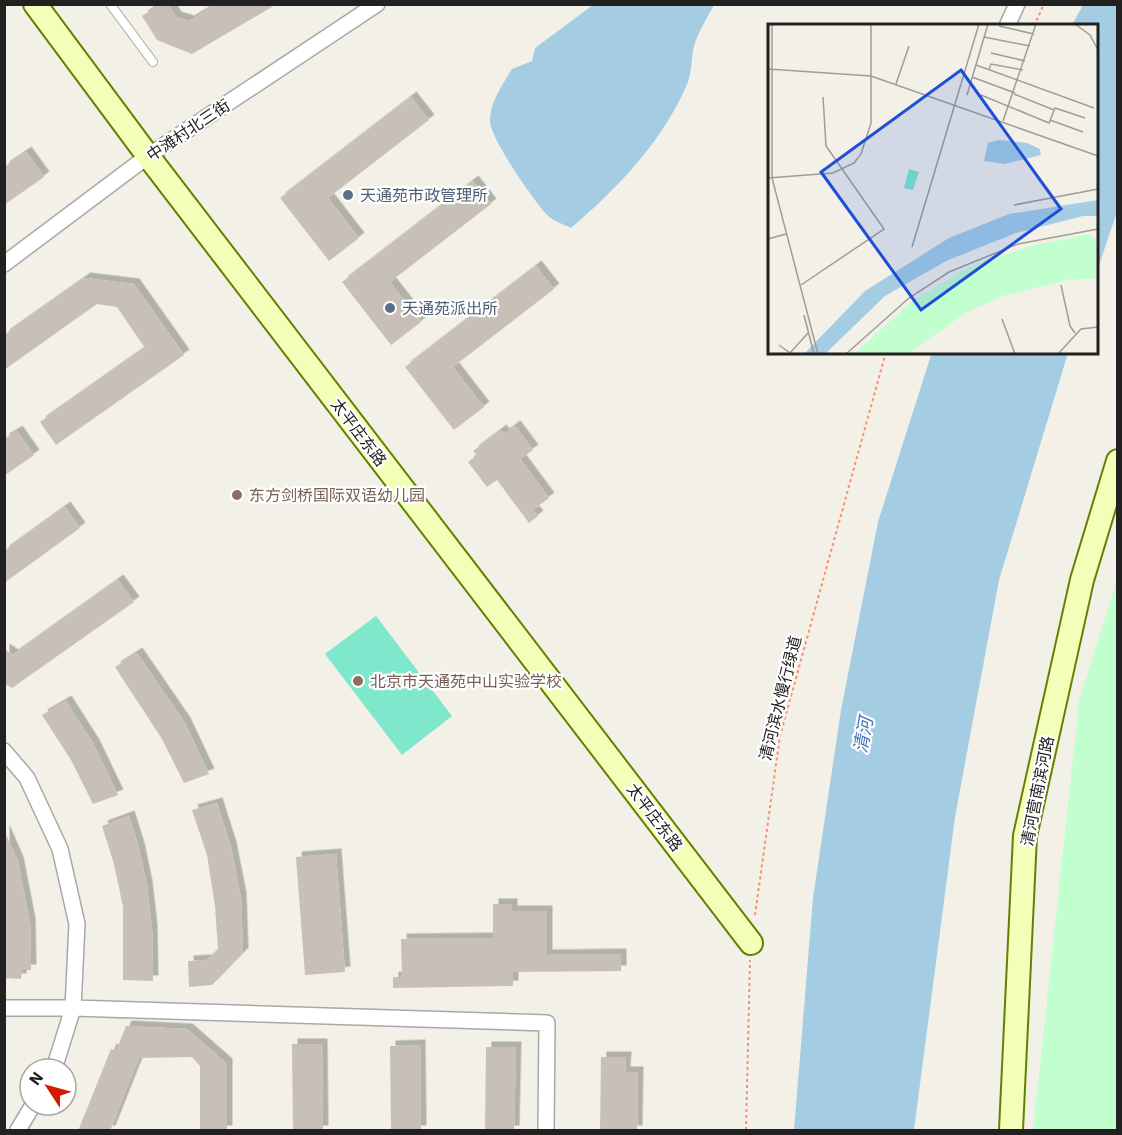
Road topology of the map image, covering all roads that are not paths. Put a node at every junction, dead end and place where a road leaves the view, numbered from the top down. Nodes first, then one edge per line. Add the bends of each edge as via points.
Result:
1 (35, 4) edge
2 (110, 4) edge
3 (377, 4) edge
4 (1017, 4) edge
5 (1008, 24) edge
6 (153, 62) dead end
7 (148, 156) junction
8 (4, 264) edge
9 (1118, 461) edge
10 (4, 751) edge
11 (751, 943) road end
12 (4, 1008) edge
13 (73, 1008) junction
14 (58, 1057) edge
15 (26, 1117) edge
16 (18, 1131) edge
17 (546, 1131) edge
18 (1011, 1131) edge

1 - 7 street, 太平庄东路
2 - 6 lane
3 - 7 street, 中滩村北三街
4 - 5 street
7 - 8 street, 中滩村北三街
7 - 11 street, 太平庄东路
9 - 18 street, 清河营南滨河路 via 1082,580 1025,837
10 - 13 street via 27,778 60,849 77,924
12 - 13 street
13 - 14 street
13 - 17 street via 547,1023
15 - 16 street

